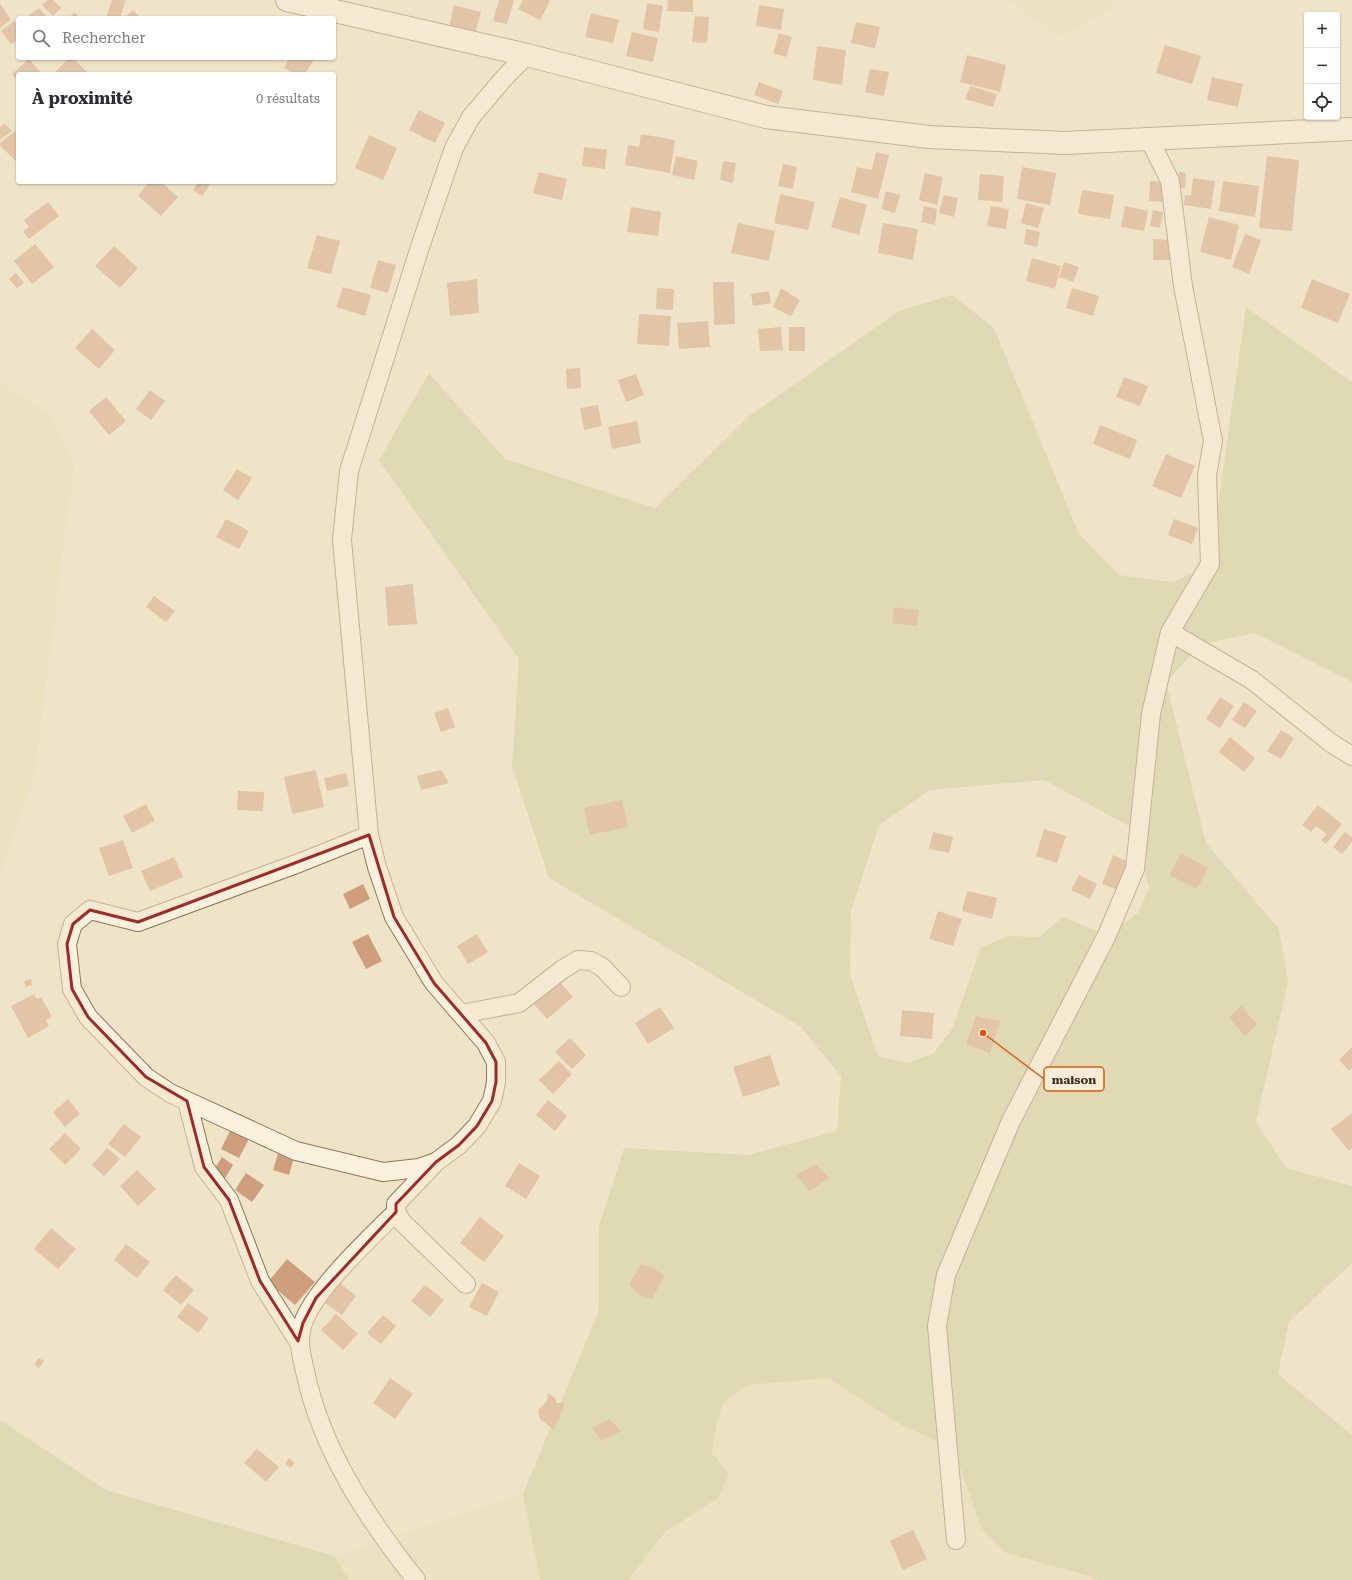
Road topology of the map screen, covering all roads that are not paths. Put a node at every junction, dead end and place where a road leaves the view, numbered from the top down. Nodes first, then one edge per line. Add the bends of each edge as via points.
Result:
1 (286, 0) edge
2 (527, 55) junction
3 (1352, 129) edge
4 (1149, 139) junction
5 (1170, 632) junction
6 (1352, 756) edge
7 (369, 834) junction
8 (621, 987) dead end
9 (461, 1014) junction
10 (187, 1101) junction
11 (436, 1162) junction
12 (396, 1212) junction
13 (466, 1284) dead end
14 (298, 1341) junction
15 (956, 1540) dead end
16 (416, 1580) edge

1 - 2 street
2 - 4 street via 766,116 929,137 1065,142
2 - 7 street via 471,117 454,148 349,471 342,540
3 - 4 street
4 - 5 street via 1170,181 1183,286 1213,441 1208,475 1210,564
5 - 6 street via 1252,680 1331,743
5 - 15 street via 1151,714 1135,869 1107,935 1011,1121 946,1275 938,1326
7 - 9 street via 394,917 434,983
7 - 10 street via 299,863 138,922 90,910 73,924 67,944 72,989 88,1017 146,1077
8 - 9 street via 602,967 591,961 578,960 519,1003
9 - 11 street via 486,1043 496,1062 496,1082 492,1101 477,1126 459,1145
10 - 11 street via 296,1151 343,1164 383,1172 418,1168
10 - 14 street via 204,1167 229,1200 260,1281
11 - 12 street via 396,1204
12 - 13 street via 402,1222
12 - 14 street via 316,1298 303,1323
14 - 16 street via 307,1383 334,1454 358,1500

